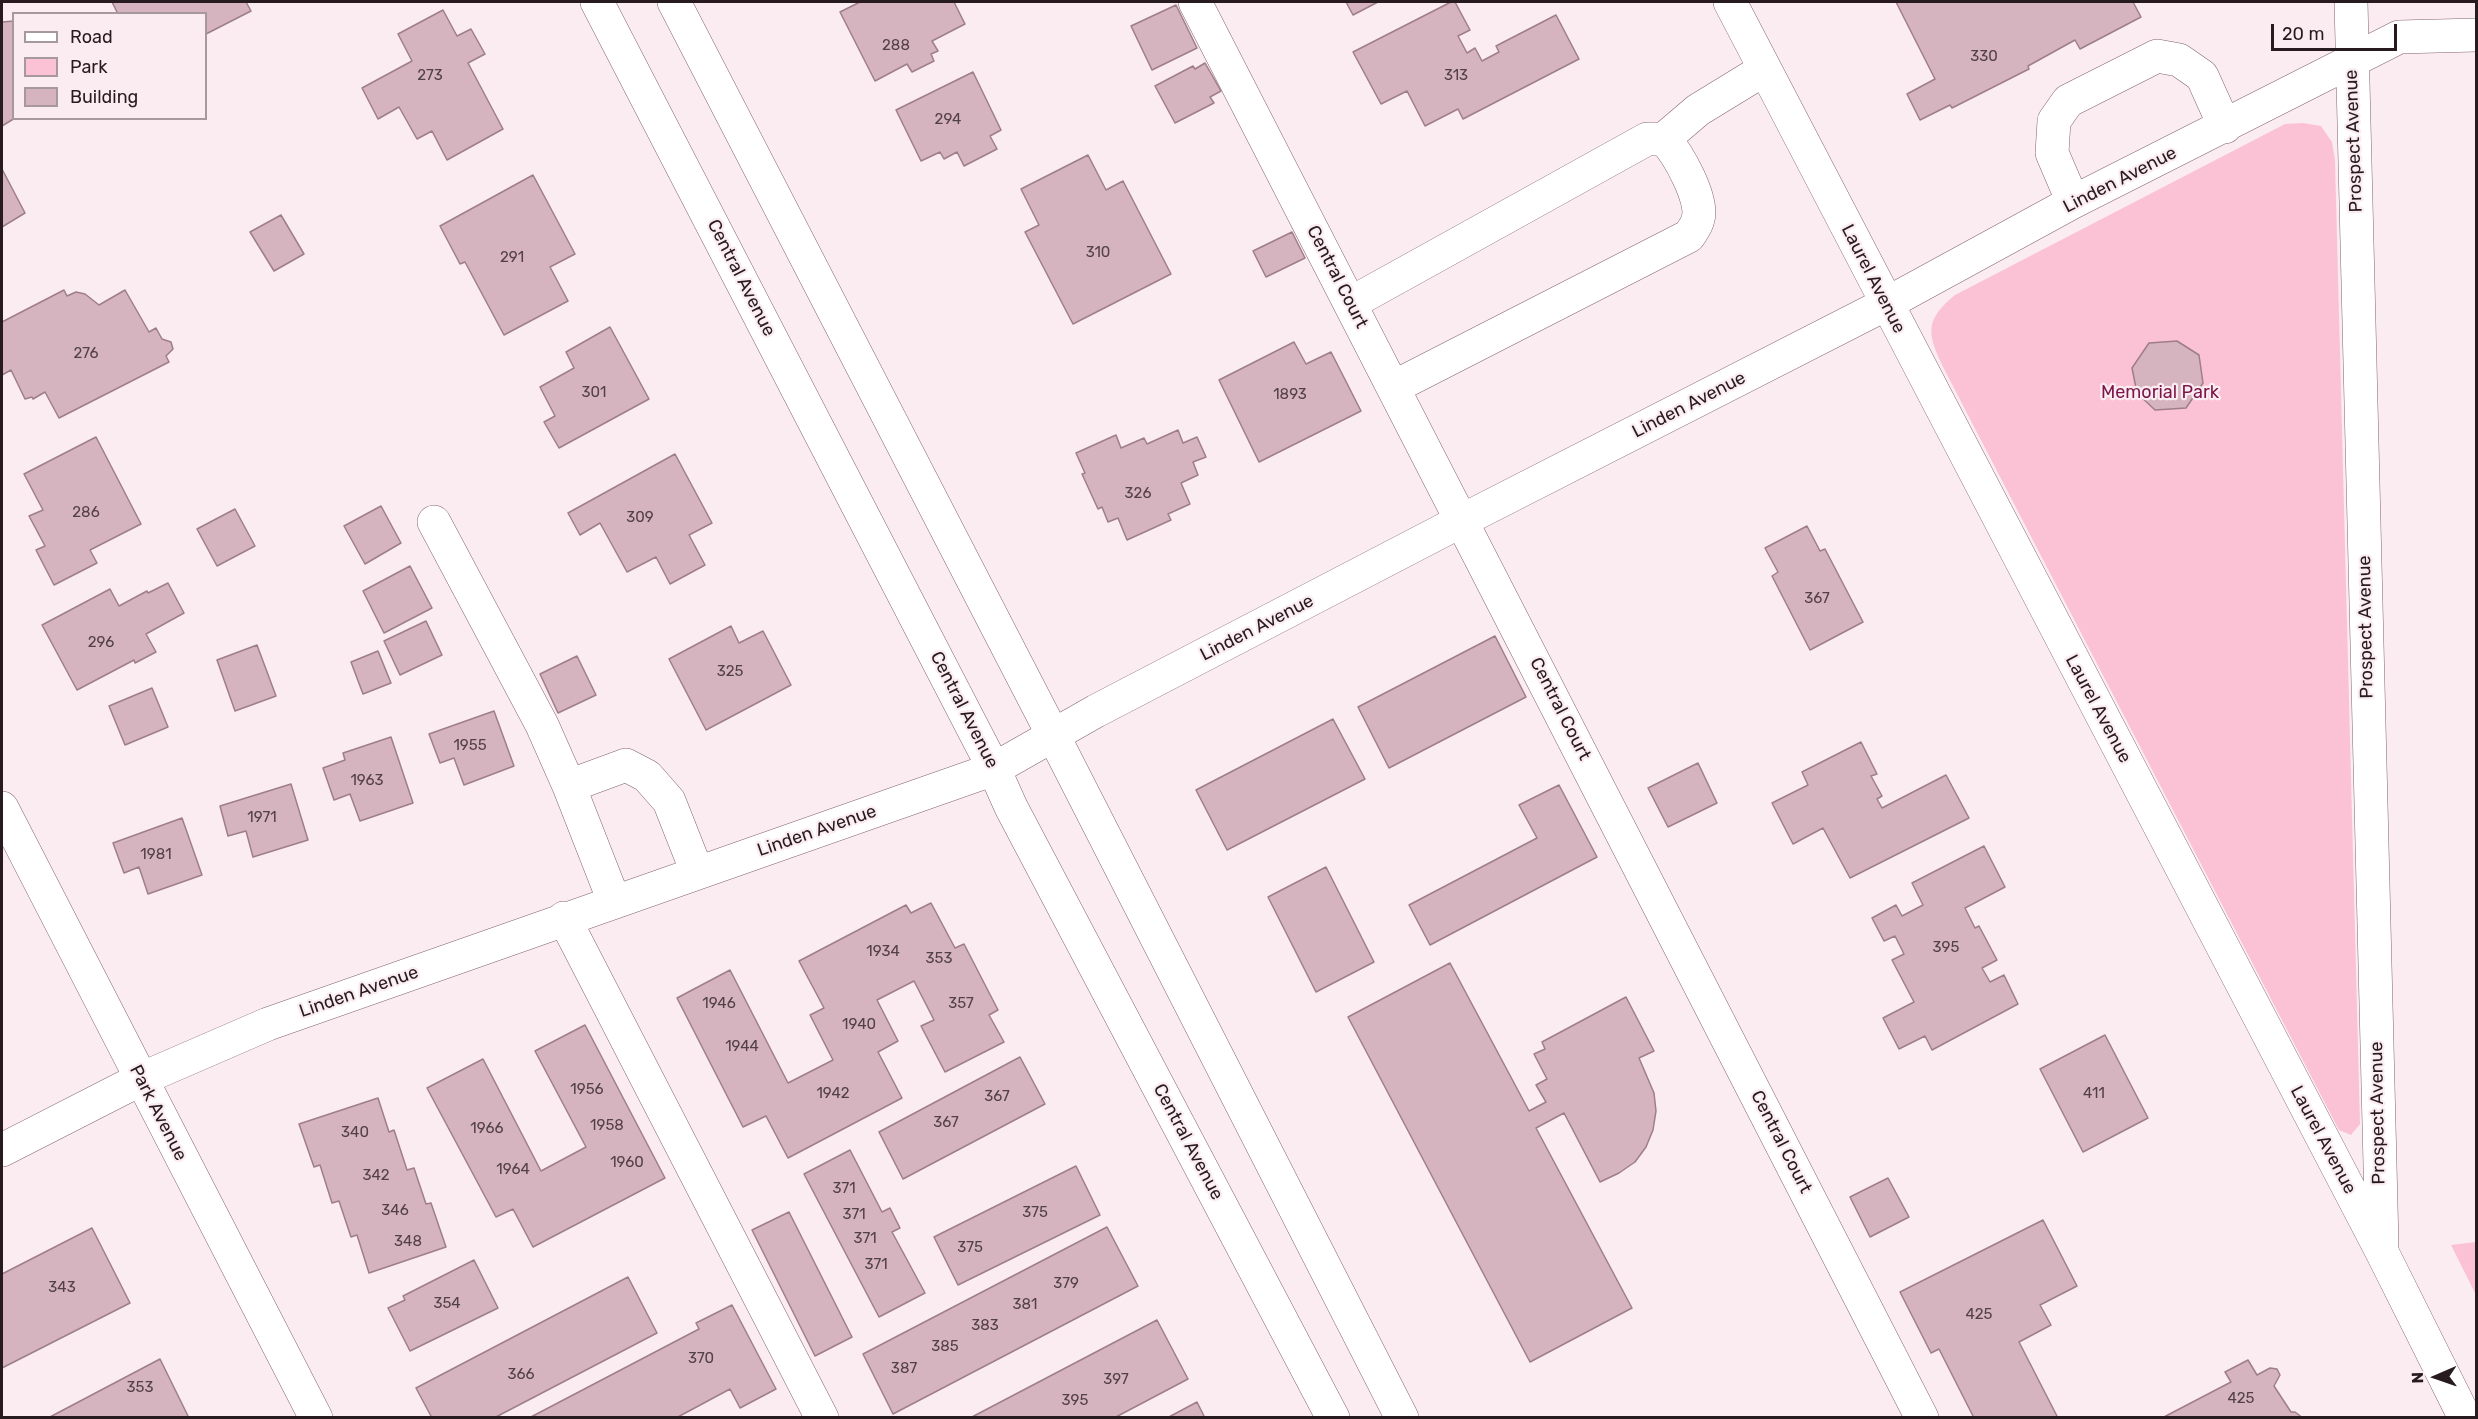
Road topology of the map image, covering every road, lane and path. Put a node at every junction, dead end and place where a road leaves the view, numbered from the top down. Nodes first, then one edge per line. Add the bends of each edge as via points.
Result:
1 (597, 2) edge
2 (674, 2) edge
3 (1195, 2) edge
4 (1730, 2) edge
5 (2351, 2) edge
6 (2476, 35) edge
7 (2352, 63) junction
8 (1765, 69) junction
9 (2225, 127) junction
10 (1664, 139) junction
11 (2073, 202) junction
12 (1351, 303) junction
13 (1886, 304) junction
14 (1394, 387) junction
15 (1463, 520) junction
16 (434, 522) dead end
17 (1053, 735) junction
18 (994, 769) junction
19 (569, 786) junction
20 (2, 808) edge
21 (697, 872) junction
22 (614, 901) junction
23 (564, 918) junction
24 (141, 1079) junction
25 (2, 1150) edge
26 (2382, 1252) junction
27 (316, 1418) edge
28 (822, 1418) edge
29 (1333, 1418) edge
30 (1402, 1418) edge
31 (1922, 1418) edge
32 (2465, 1418) edge

1 - 18 street, Central Avenue
2 - 17 street
3 - 12 street, Central Court
4 - 8 street, Laurel Avenue
5 - 7 street, Prospect Avenue
6 - 7 street, Linden Avenue via 2399,37
7 - 9 street, Linden Avenue
7 - 26 street, Prospect Avenue
8 - 10 street via 1698,110
8 - 13 street, Laurel Avenue
9 - 11 street, Linden Avenue
9 - 11 street via 2202,76 2179,60 2157,56 2068,100 2054,121 2052,153
10 - 12 street via 1647,139
10 - 14 street via 1677,154 1698,202 1698,219 1689,236
11 - 13 street, Linden Avenue
12 - 14 street, Central Court
13 - 15 street, Linden Avenue
13 - 26 street, Laurel Avenue
14 - 15 street, Central Court
15 - 17 street, Linden Avenue
15 - 31 street, Central Court
16 - 19 street via 542,725
17 - 18 street, Linden Avenue
17 - 30 street
18 - 21 street, Linden Avenue
18 - 29 street, Central Avenue
19 - 21 street via 626,765 647,776 669,801
19 - 22 street
20 - 24 street, Park Avenue
21 - 22 street, Linden Avenue
22 - 23 street, Linden Avenue
23 - 24 street, Linden Avenue via 268,1024
23 - 28 street
24 - 25 street, Linden Avenue
24 - 27 street, Park Avenue
26 - 32 street, Laurel Avenue

